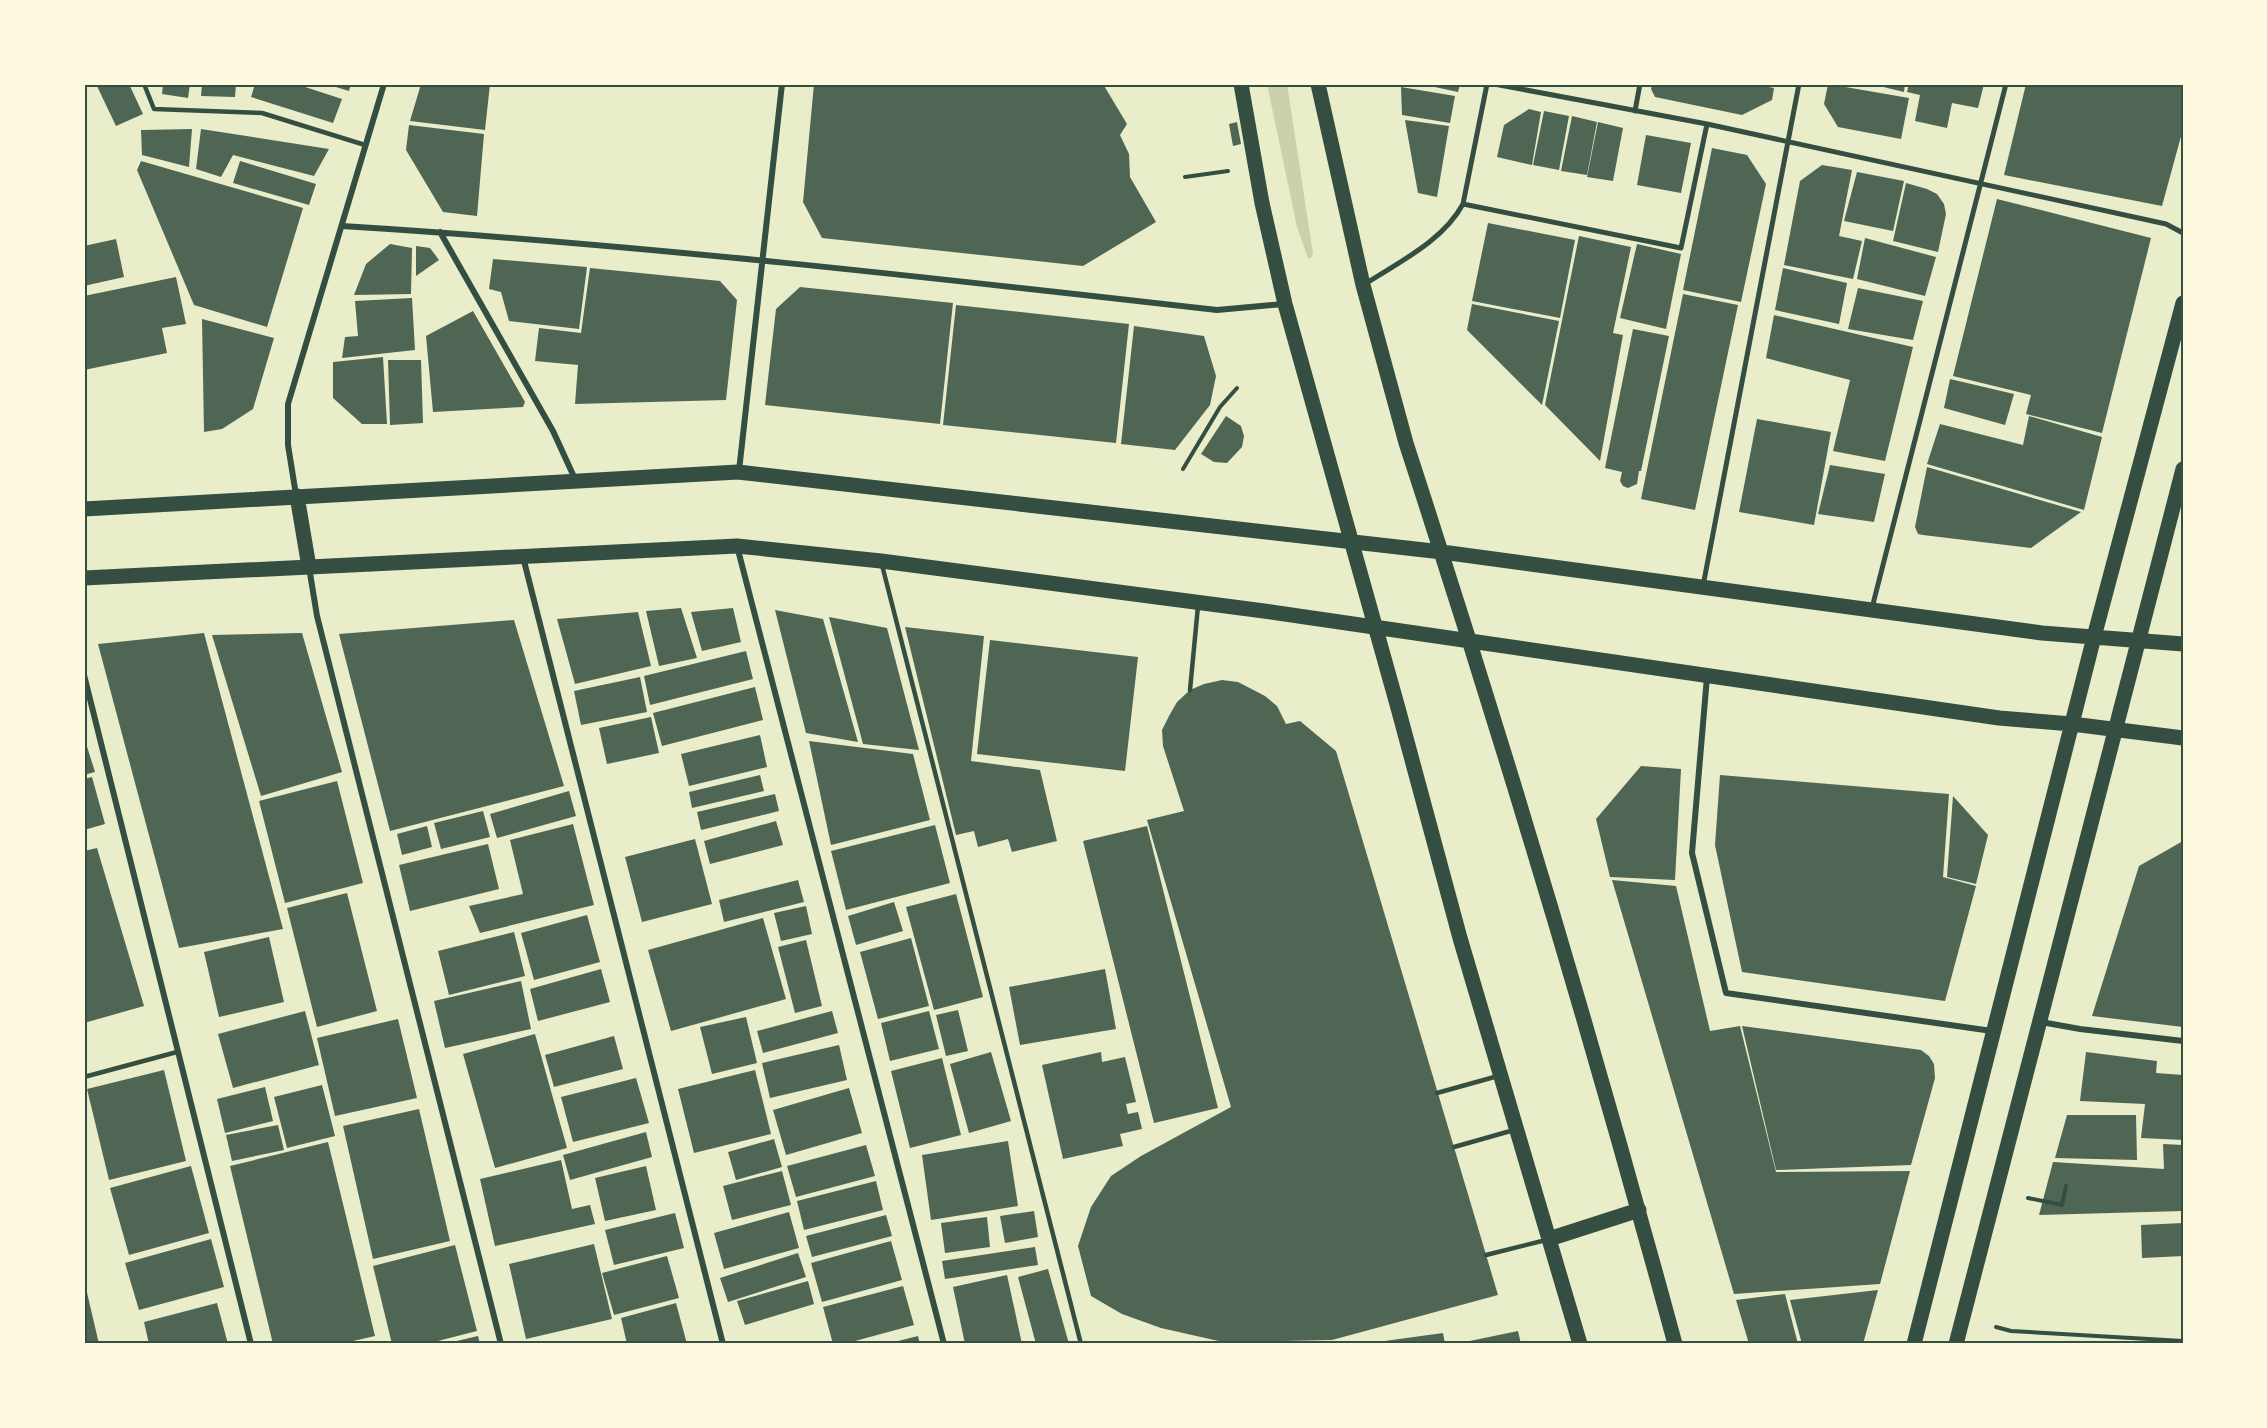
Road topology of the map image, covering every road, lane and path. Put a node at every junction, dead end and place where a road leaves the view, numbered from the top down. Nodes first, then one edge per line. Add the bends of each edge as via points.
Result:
1 (144, 84) edge
2 (384, 84) edge
3 (782, 84) edge
4 (1241, 84) edge
5 (1318, 84) edge
6 (1487, 84) edge
7 (1494, 84) edge
8 (1640, 84) edge
9 (1799, 84) edge
10 (2006, 84) edge
11 (1635, 111) junction
12 (1707, 124) junction
13 (1789, 142) junction
14 (365, 145) junction
15 (1229, 171) dead end
16 (1185, 177) dead end
17 (1980, 185) junction
18 (1463, 204) junction
19 (342, 226) junction
20 (440, 232) junction
21 (2183, 233) edge
22 (762, 259) junction
23 (1363, 285) junction
24 (2183, 303) edge
25 (1285, 304) junction
26 (1237, 388) dead end
27 (1183, 469) dead end
28 (2183, 469) edge
29 (738, 472) junction
30 (576, 481) junction
31 (297, 496) junction
32 (84, 509) edge
33 (1351, 543) junction
34 (737, 546) junction
35 (1442, 552) junction
36 (523, 556) junction
37 (881, 561) junction
38 (309, 567) junction
39 (84, 578) edge
40 (1702, 587) junction
41 (1199, 602) junction
42 (1872, 611) junction
43 (1375, 627) junction
44 (2094, 637) junction
45 (2138, 640) junction
46 (1469, 641) junction
47 (2183, 644) edge
48 (84, 675) edge
49 (1707, 676) junction
50 (1190, 690) dead end
51 (2072, 724) junction
52 (2115, 730) junction
53 (2183, 738) edge
54 (2039, 1022) junction
55 (1994, 1031) junction
56 (2183, 1041) edge
57 (177, 1052) junction
58 (1500, 1075) junction
59 (84, 1077) edge
60 (1437, 1093) dead end
61 (1516, 1130) junction
62 (1454, 1147) dead end
63 (2067, 1186) dead end
64 (2028, 1198) dead end
65 (1639, 1210) junction
66 (1549, 1239) junction
67 (1486, 1255) dead end
68 (1996, 1328) dead end
69 (2183, 1341) edge
70 (251, 1344) edge
71 (501, 1344) edge
72 (723, 1344) edge
73 (944, 1344) edge
74 (1081, 1344) edge
75 (1580, 1344) edge
76 (1674, 1344) edge
77 (1914, 1344) edge
78 (1956, 1344) edge

1 - 14 lane via 154,109 262,113
2 - 14 street
3 - 22 street
4 - 25 main road
5 - 23 main road
6 - 18 street
7 - 11 street
8 - 11 street
9 - 13 street
10 - 17 street
11 - 12 street
12 - 13 street
12 - 18 street via 1681,248
13 - 17 street
13 - 40 street
14 - 19 street
15 - 16 path
17 - 21 street via 2166,224
17 - 42 street
18 - 23 street via 1456,217 1421,249
19 - 20 street
19 - 31 street via 288,404 288,445
20 - 22 street
20 - 30 street via 553,431
22 - 25 street via 1217,310
22 - 29 street
23 - 35 main road via 1406,443
24 - 44 main road
25 - 33 main road
26 - 27 path via 1220,407
28 - 45 main road
29 - 30 main road
29 - 33 main road
30 - 31 main road
31 - 32 main road
31 - 38 main road
33 - 35 main road
33 - 43 main road
34 - 36 main road
34 - 37 main road
34 - 73 street
35 - 40 main road
35 - 46 main road
36 - 38 main road
36 - 72 street
37 - 41 main road
37 - 74 lane
38 - 39 main road
38 - 71 street via 320,627
40 - 42 main road
41 - 43 main road
41 - 50 lane
42 - 44 main road
43 - 46 main road
43 - 58 main road
44 - 45 main road
44 - 51 main road
45 - 47 main road
45 - 52 main road
46 - 49 main road
46 - 65 main road via 1551,904
48 - 57 street
49 - 51 main road via 1999,718
49 - 55 street via 1692,853 1726,993
51 - 52 main road
51 - 55 main road
52 - 53 main road
52 - 54 main road
54 - 56 street
54 - 78 main road
55 - 77 main road
57 - 59 lane
57 - 70 street
58 - 60 lane
58 - 61 main road
61 - 62 lane
61 - 66 main road
63 - 64 path via 2062,1205
65 - 66 main road
65 - 76 main road
66 - 67 lane
66 - 75 main road
68 - 69 path

